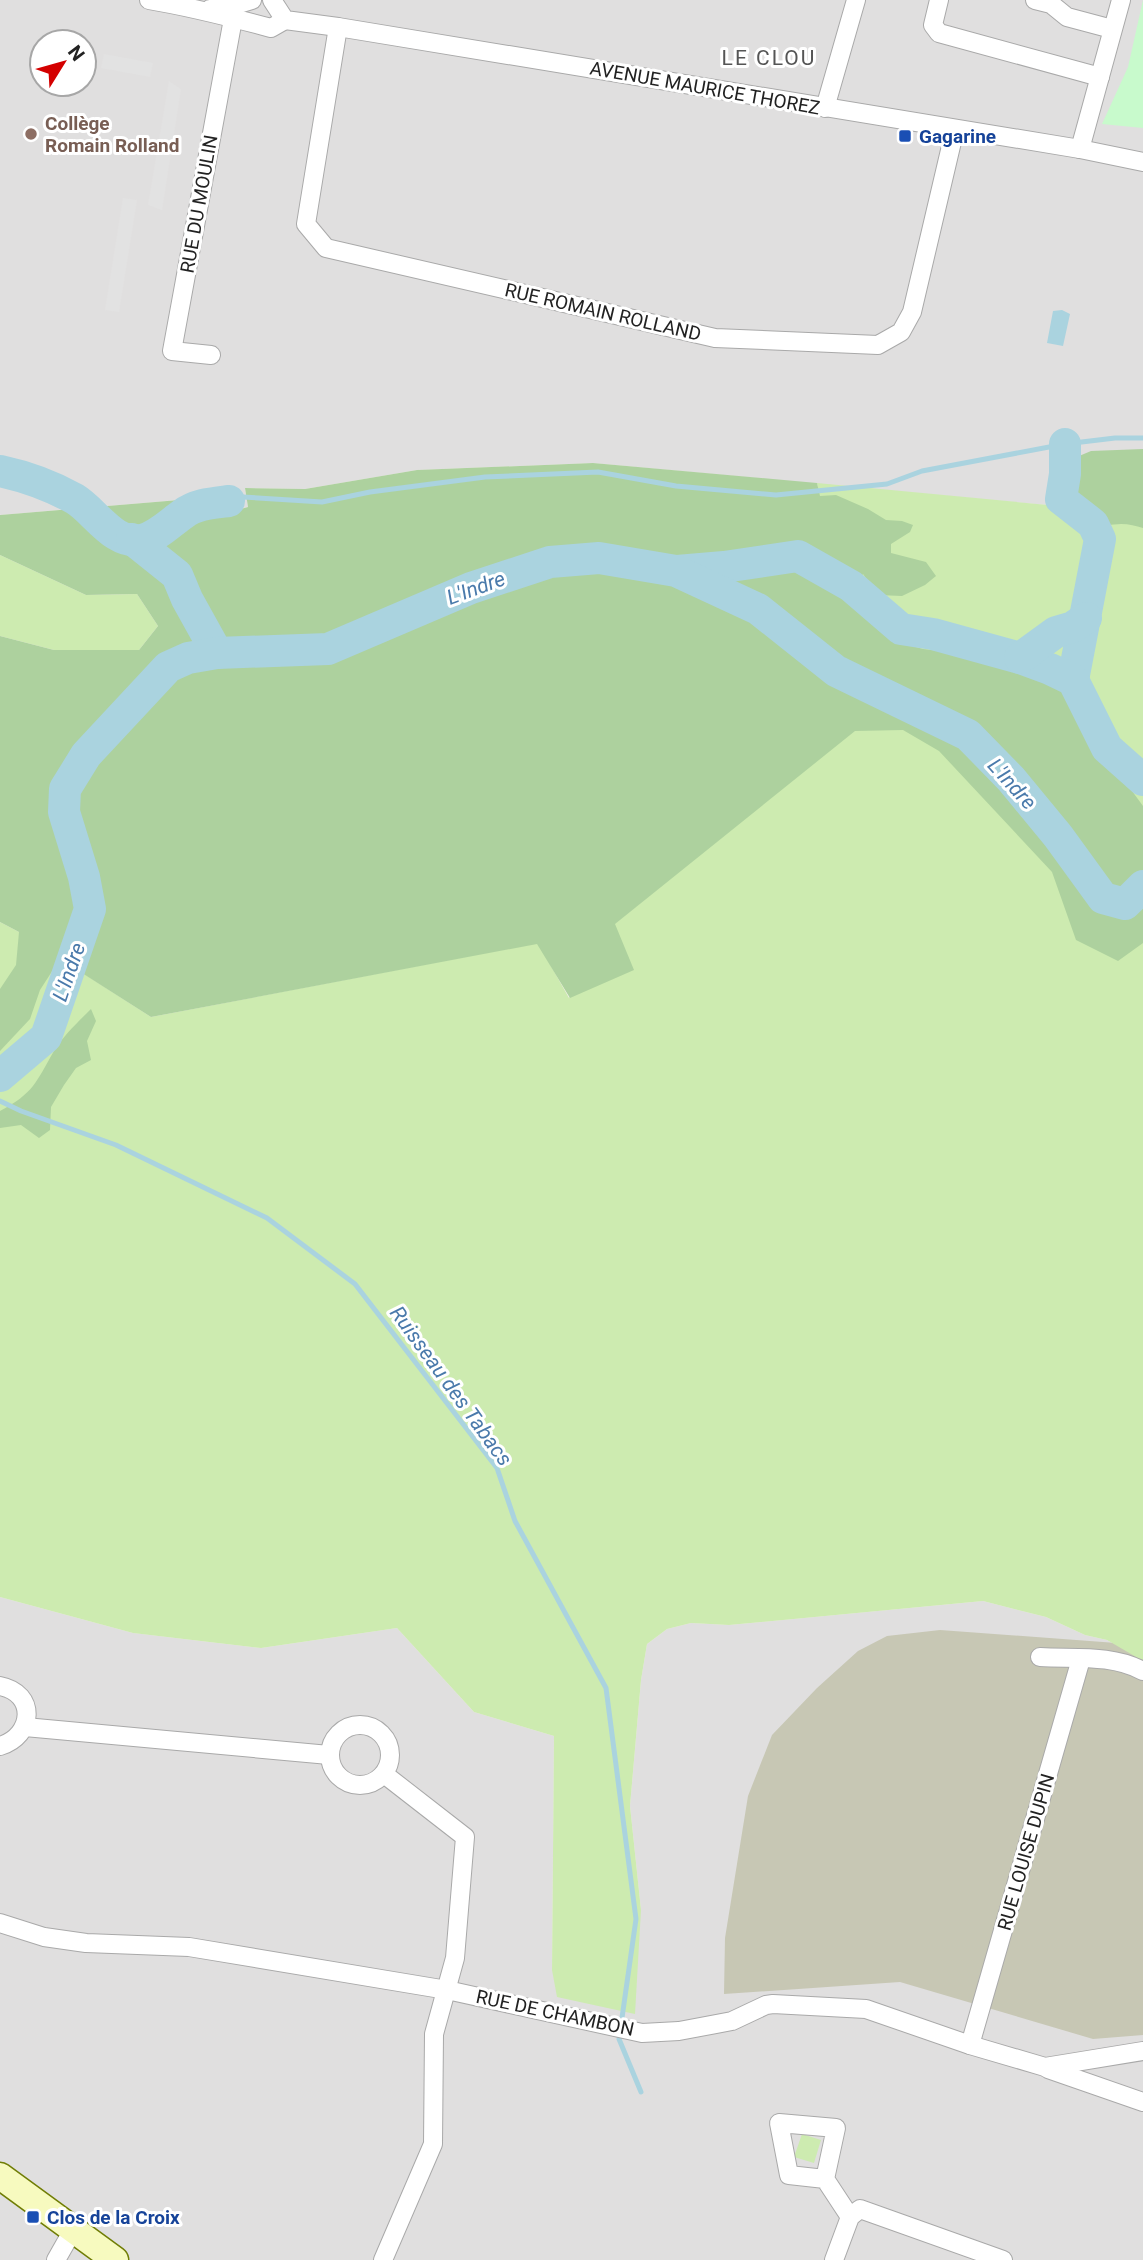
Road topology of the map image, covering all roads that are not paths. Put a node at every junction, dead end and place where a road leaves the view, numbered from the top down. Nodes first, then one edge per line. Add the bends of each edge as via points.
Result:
1 (149, 0) edge
2 (252, 0) edge
3 (856, 0) edge
4 (939, 0) edge
5 (1035, 0) edge
6 (1121, 0) edge
7 (272, 2) edge
8 (203, 9) junction
9 (233, 19) junction
10 (285, 20) junction
11 (338, 27) junction
12 (1112, 29) junction
13 (1100, 78) junction
14 (824, 108) junction
15 (955, 129) junction
16 (1080, 149) junction
17 (1143, 162) edge
18 (211, 355) dead end
19 (1040, 1657) dead end
20 (1081, 1659) junction
21 (1143, 1671) edge
22 (0, 1686) edge
23 (25, 1727) junction
24 (0, 1746) edge
25 (329, 1755) junction
26 (384, 1774) junction
27 (0, 1923) edge
28 (447, 1990) junction
29 (970, 2045) junction
30 (1143, 2051) edge
31 (1045, 2067) junction
32 (1143, 2102) edge
33 (0, 2176) edge
34 (825, 2179) dead end
35 (850, 2217) junction
36 (73, 2230) junction
37 (55, 2260) edge
38 (115, 2260) edge
39 (383, 2260) edge
40 (834, 2260) edge
41 (1003, 2260) edge

1 - 8 street
2 - 8 street
3 - 14 street
4 - 13 street via 933,24 939,33
5 - 12 street via 1051,4 1067,17
6 - 12 street
7 - 10 street
8 - 9 street, AVENUE MAURICE THOREZ
9 - 10 street, AVENUE MAURICE THOREZ via 271,28
9 - 18 street, RUE DU MOULIN via 172,351
10 - 11 street, AVENUE MAURICE THOREZ
11 - 14 street, AVENUE MAURICE THOREZ
11 - 15 street, RUE ROMAIN ROLLAND via 306,225 326,248 715,338 878,345 901,332 912,312
12 - 13 street
13 - 16 street
14 - 15 street, AVENUE MAURICE THOREZ
15 - 16 street, AVENUE MAURICE THOREZ
16 - 17 street, AVENUE MAURICE THOREZ
19 - 20 street
20 - 21 street via 1113,1660
20 - 29 street, RUE LOUISE DUPIN
22 - 23 street via 24,1702
23 - 24 street via 10,1743
23 - 25 street
25 - 26 street via 333,1771 348,1783 362,1786
25 - 26 street via 331,1742 341,1730 357,1724 372,1727 387,1739 391,1759
26 - 28 street via 464,1837 455,1958
27 - 28 street, RUE DE CHAMBON via 44,1937 190,1947
28 - 29 street, RUE DE CHAMBON via 642,2033 732,2021 773,2004 837,2006 881,2012
28 - 39 street via 434,2034 433,2144
29 - 31 street, RUE DE CHAMBON
30 - 31 street, RUE DE CHAMBON
31 - 32 street
33 - 36 main road
34 - 35 street
35 - 40 street
35 - 41 street via 860,2209
36 - 37 street
36 - 38 main road

